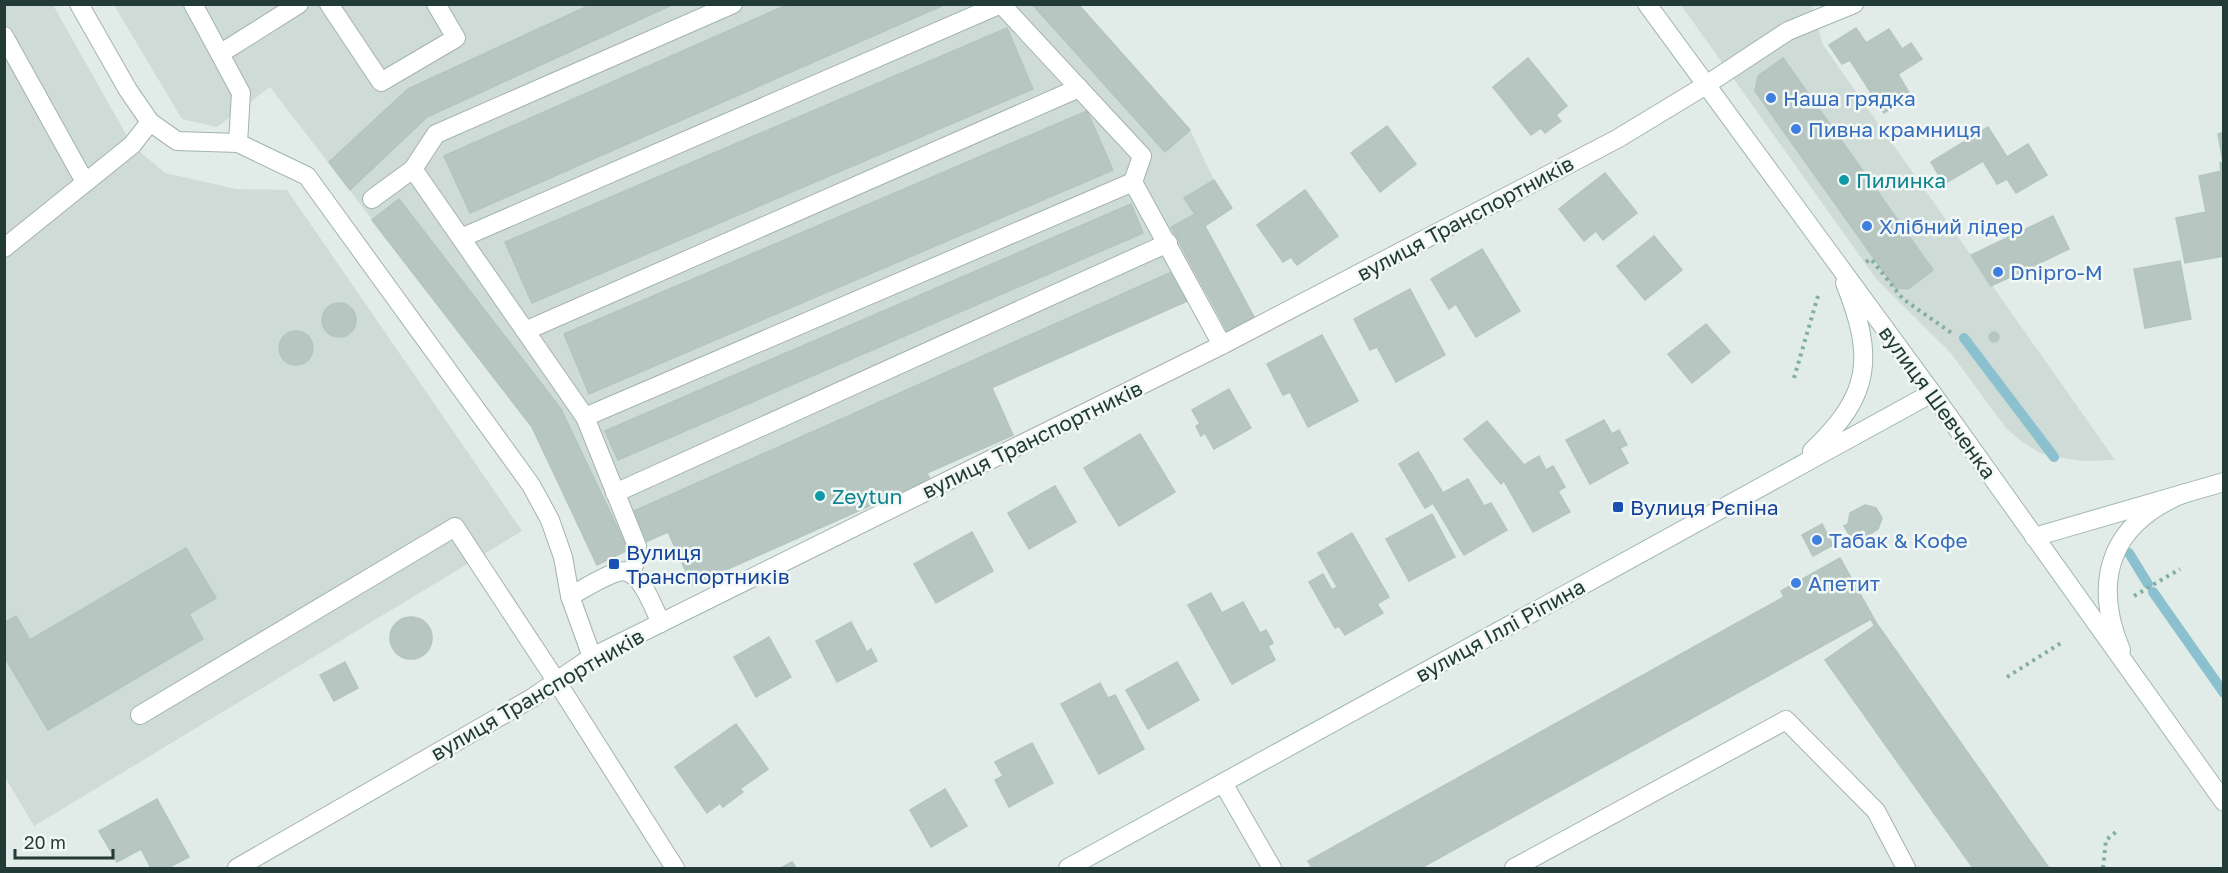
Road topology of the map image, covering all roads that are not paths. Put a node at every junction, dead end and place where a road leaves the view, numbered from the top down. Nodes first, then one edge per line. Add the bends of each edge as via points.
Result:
1 (79, 4) edge
2 (193, 4) edge
3 (299, 4) edge
4 (329, 4) edge
5 (436, 4) edge
6 (733, 4) edge
7 (1001, 4) edge
8 (1647, 4) edge
9 (1854, 4) edge
10 (4, 36) edge
11 (221, 53) junction
12 (1706, 85) junction
13 (1079, 88) junction
14 (150, 122) junction
15 (238, 143) junction
16 (413, 169) junction
17 (85, 182) junction
18 (1133, 182) junction
19 (372, 199) dead end
20 (461, 238) junction
21 (1168, 243) junction
22 (4, 248) edge
23 (1832, 257) junction
24 (525, 331) junction
25 (1222, 345) junction
26 (1932, 393) junction
27 (585, 417) junction
28 (1781, 476) junction
29 (2223, 482) edge
30 (615, 493) junction
31 (2185, 493) junction
32 (2034, 537) junction
33 (631, 573) junction
34 (570, 596) junction
35 (661, 623) junction
36 (592, 657) junction
37 (2130, 671) junction
38 (558, 682) junction
39 (140, 715) dead end
40 (1223, 783) junction
41 (2223, 802) edge
42 (237, 868) edge
43 (675, 868) edge
44 (1068, 868) edge
45 (1272, 868) edge
46 (1514, 868) edge
47 (1906, 868) edge

1 - 14 street
2 - 11 street
3 - 11 street
4 - 5 street via 381,82 456,38
6 - 16 street via 436,134
7 - 13 street
7 - 20 street
8 - 12 street, вулиця Шевченка
9 - 12 street, вулиця Транспортників via 1788,31
10 - 17 street
11 - 15 street via 241,93
12 - 23 street, вулиця Шевченка
12 - 25 street, вулиця Транспортників via 1617,139
13 - 18 street via 1142,156
13 - 24 street
14 - 15 street via 177,141
14 - 17 street via 132,145
15 - 34 street via 307,176 531,485 563,556
16 - 19 street
16 - 20 street
17 - 22 street
18 - 21 street
18 - 27 street
20 - 24 street
21 - 25 street
21 - 30 street
23 - 26 street, вулиця Шевченка
23 - 28 street via 1846,285 1863,343 1863,373 1854,402 1836,427
24 - 27 street
25 - 35 street, вулиця Транспортників
26 - 28 street, вулиця Іллі Ріпина
26 - 32 street, вулиця Шевченка
27 - 30 street
28 - 40 street, вулиця Іллі Ріпина
29 - 31 street
30 - 33 street via 637,546
31 - 32 street
31 - 37 street via 2142,516 2124,535 2112,559 2107,585 2110,611
32 - 37 street, вулиця Шевченка
33 - 34 street via 619,571
33 - 35 street via 640,581
34 - 36 street
35 - 36 street, вулиця Транспортників
36 - 38 street, вулиця Транспортників
37 - 41 street, вулиця Шевченка
38 - 39 street via 455,526
38 - 42 street, вулиця Транспортників
38 - 43 street
40 - 44 street, вулиця Іллі Ріпина
40 - 45 street
46 - 47 street via 1786,720 1876,811

